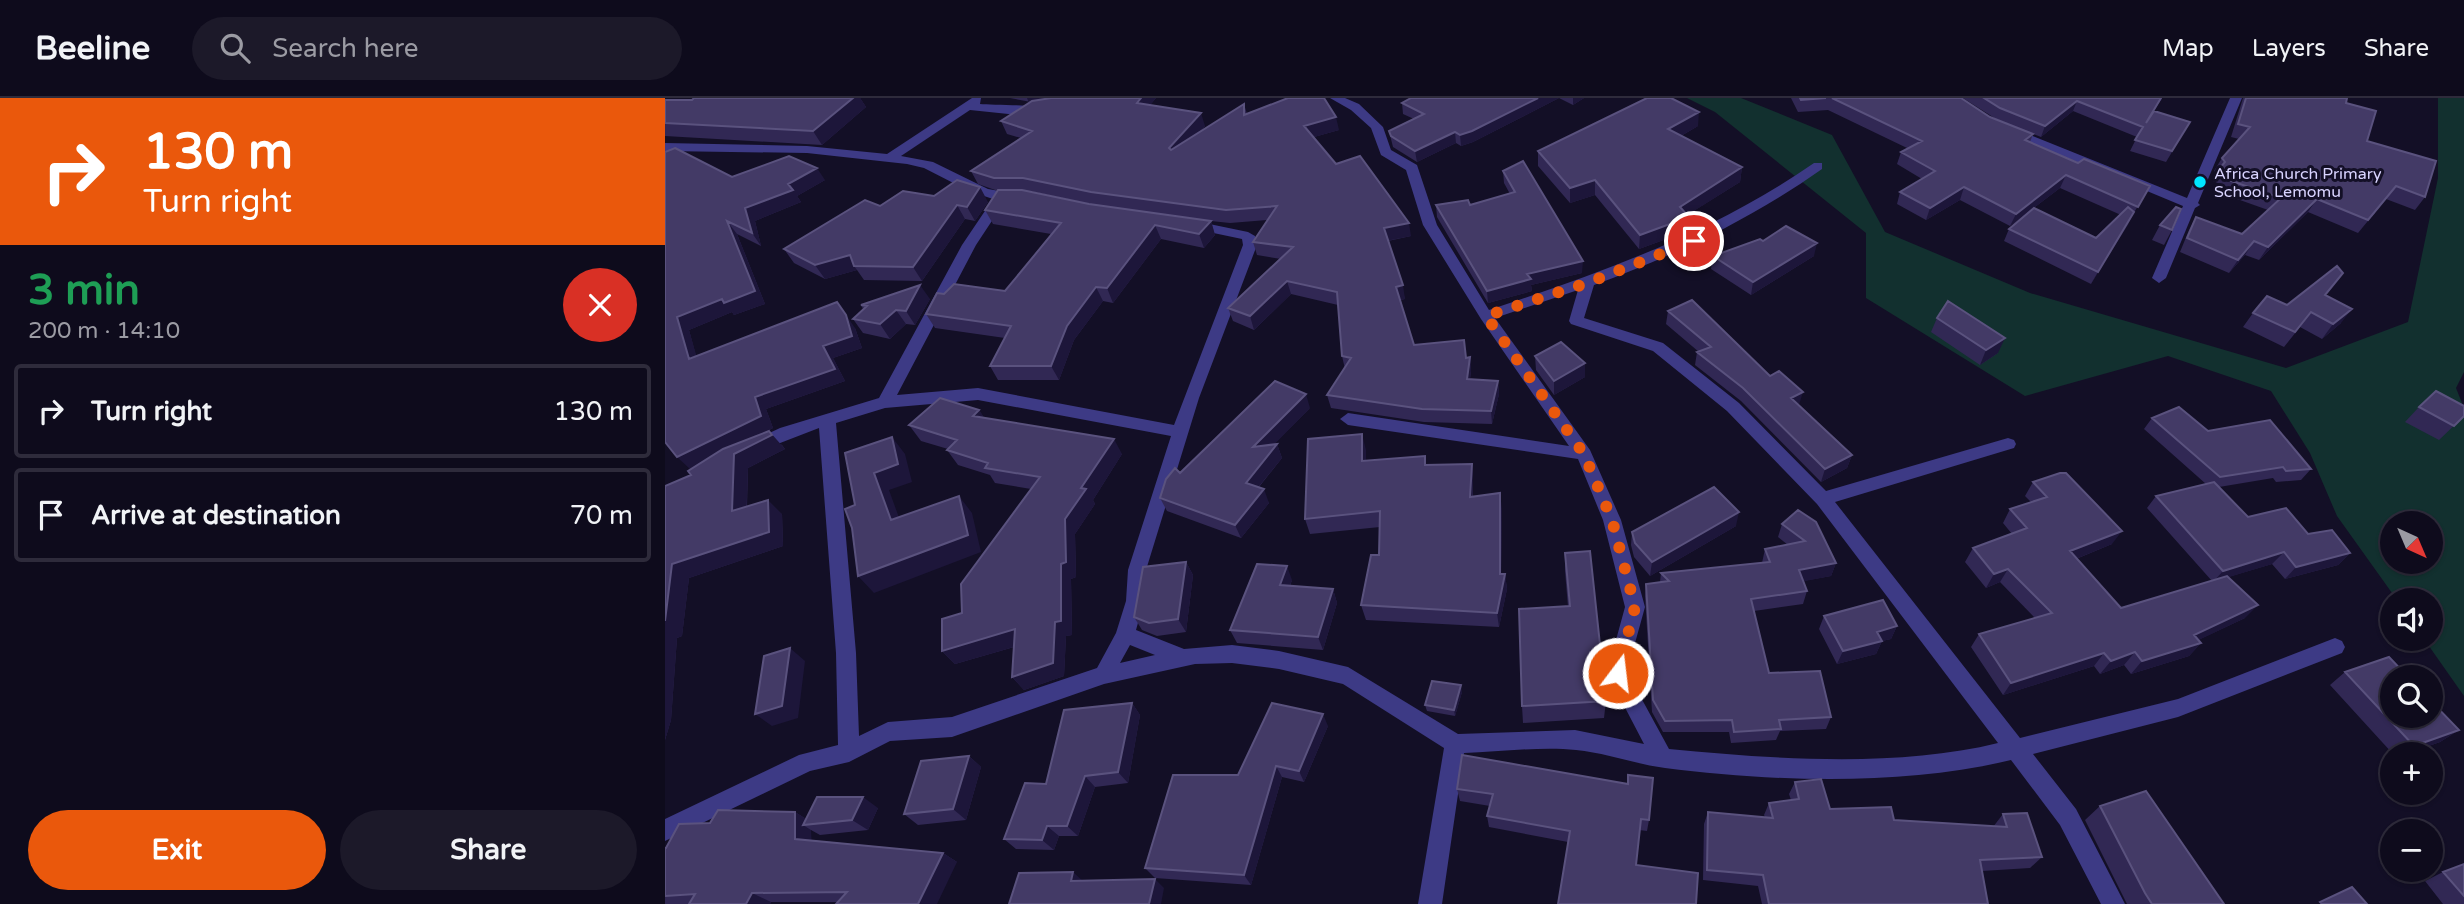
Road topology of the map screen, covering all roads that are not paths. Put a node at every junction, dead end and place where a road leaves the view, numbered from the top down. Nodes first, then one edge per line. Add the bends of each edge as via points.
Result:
1 (980, 98) edge
2 (1336, 98) edge
3 (2236, 98) edge
4 (968, 106) junction
5 (1052, 106) edge
6 (2003, 129) edge
7 (665, 146) edge
8 (890, 158) junction
9 (1818, 166) dead end
10 (1000, 198) junction
11 (1029, 198) edge
12 (2193, 205) junction
13 (1175, 222) edge
14 (2159, 278) dead end
15 (1587, 283) junction
16 (1486, 316) junction
17 (885, 402) junction
18 (827, 419) junction
19 (1348, 419) dead end
20 (1180, 432) junction
21 (2008, 444) dead end
22 (1584, 454) junction
23 (739, 455) edge
24 (1823, 499) junction
25 (1125, 634) junction
26 (2335, 648) dead end
27 (1182, 657) junction
28 (1104, 676) junction
29 (1455, 744) junction
30 (2013, 750) junction
31 (849, 752) junction
32 (1663, 758) junction
33 (665, 830) edge
34 (1430, 904) edge
35 (2113, 904) edge

1 - 4 street
2 - 16 street via 1355,107 1377,127 1385,152 1412,168 1430,225
3 - 12 street
4 - 5 street via 1020,111
4 - 8 street
6 - 12 street
7 - 8 street
8 - 10 street via 931,166 974,191
9 - 15 street via 1776,197 1694,241
10 - 11 street
10 - 17 street via 969,245
12 - 14 street
13 - 20 street via 1238,231 1248,236 1250,245
15 - 16 street
15 - 24 street via 1576,321 1658,347 1733,407
16 - 22 street
17 - 18 street
17 - 20 street via 978,394
18 - 23 street
18 - 31 street via 846,653
19 - 22 street
20 - 25 street via 1137,570 1135,601
21 - 24 street
22 - 32 street via 1612,520 1635,607 1618,673
24 - 30 street
25 - 27 street
25 - 28 street
26 - 30 street via 2178,708
27 - 28 street
27 - 29 street via 1232,654 1348,676
28 - 31 street via 951,727 888,732
29 - 32 street via 1575,740
29 - 34 street
30 - 32 street via 1966,761 1886,767 1756,767
30 - 35 street via 2067,817
31 - 33 street via 807,762

